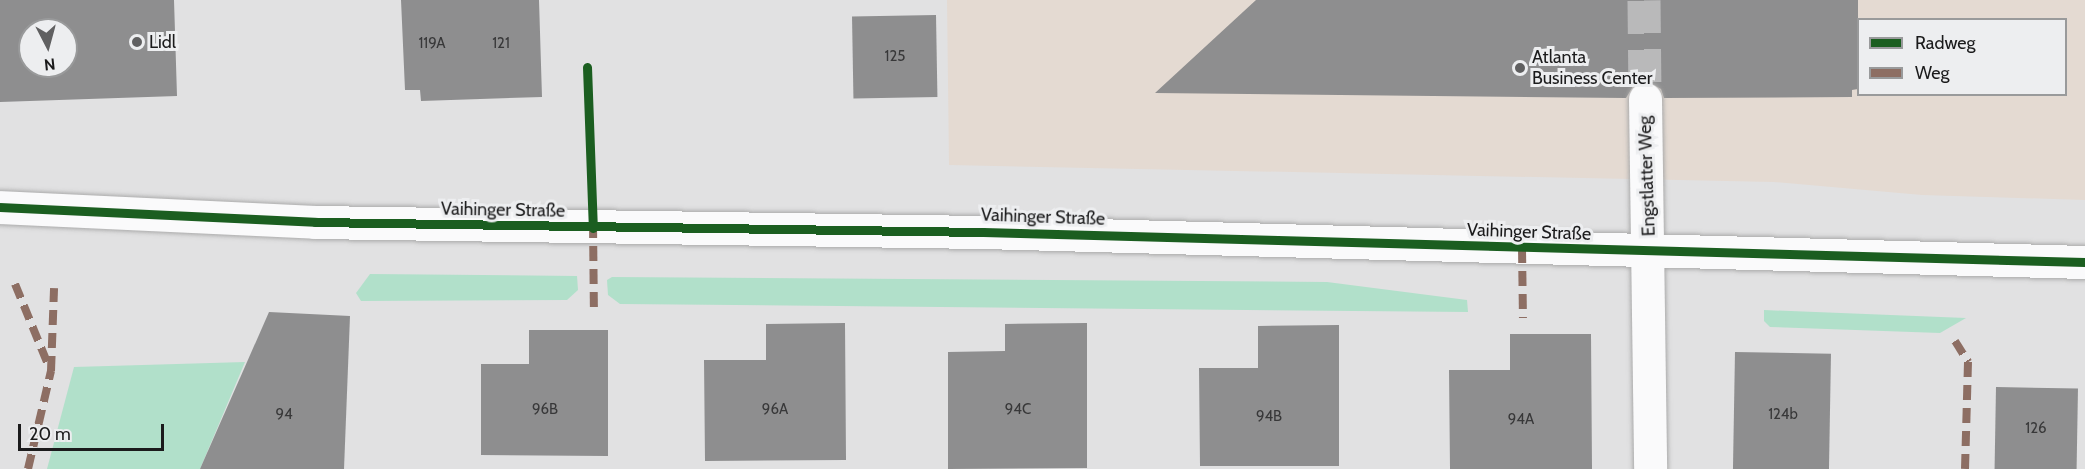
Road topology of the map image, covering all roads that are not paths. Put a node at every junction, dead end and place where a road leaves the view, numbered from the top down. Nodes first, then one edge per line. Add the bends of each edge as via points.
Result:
1 (1645, 99) tunnel mouth
2 (0, 207) edge
3 (1649, 254) junction
4 (2085, 262) edge
5 (1650, 469) edge

1 - 3 main road, Engstlatter Weg
2 - 3 main road, Vaihinger Straße via 315,222 983,232
3 - 4 main road, Vaihinger Straße
3 - 5 main road

